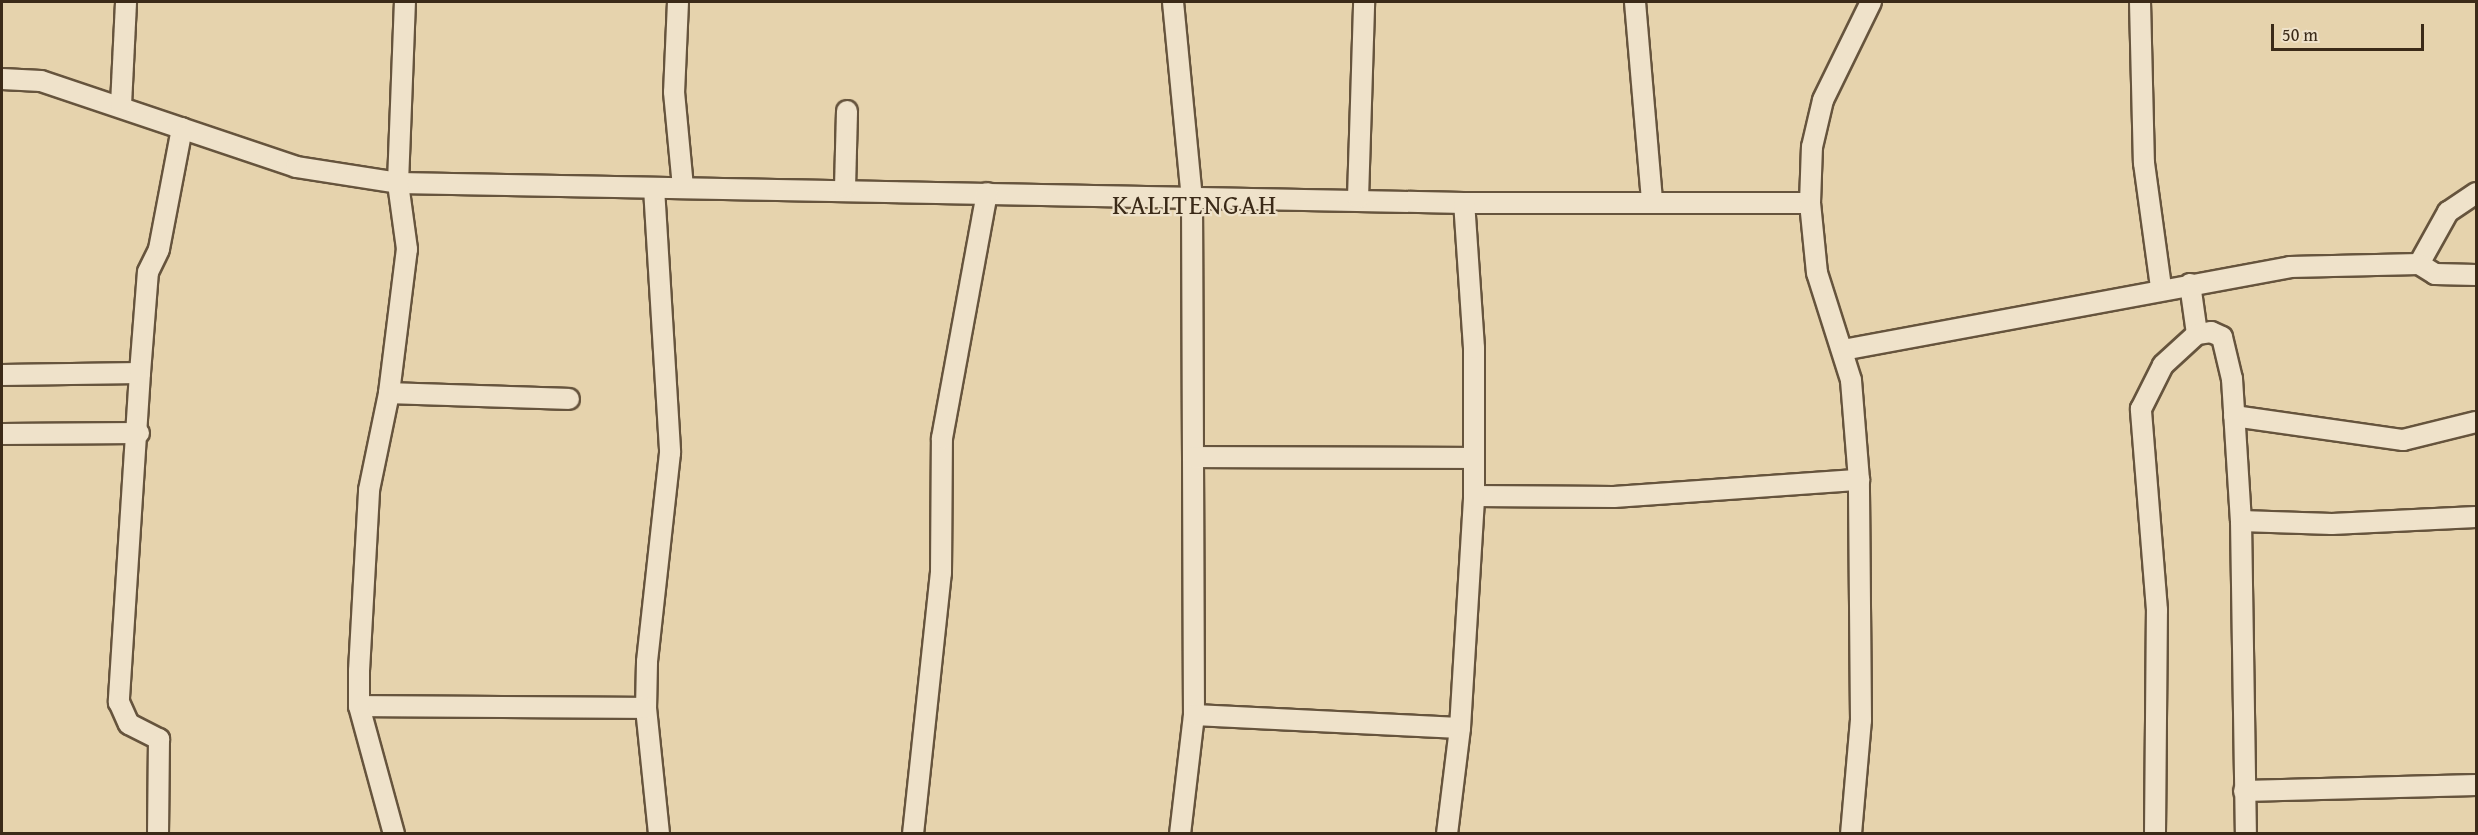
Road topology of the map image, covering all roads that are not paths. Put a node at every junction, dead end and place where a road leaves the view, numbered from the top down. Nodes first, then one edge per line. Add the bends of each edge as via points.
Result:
1 (126, 2) edge
2 (405, 2) edge
3 (678, 2) edge
4 (1173, 2) edge
5 (1364, 2) edge
6 (1635, 2) edge
7 (1871, 2) edge
8 (2140, 2) edge
9 (2, 79) edge
10 (120, 105) junction
11 (847, 111) dead end
12 (182, 128) junction
13 (399, 183) junction
14 (654, 188) junction
15 (683, 188) junction
16 (845, 188) junction
17 (987, 193) junction
18 (2476, 193) edge
19 (1192, 198) junction
20 (1358, 198) junction
21 (1652, 201) junction
22 (1464, 203) junction
23 (1810, 203) junction
24 (2419, 264) junction
25 (2476, 275) edge
26 (2190, 284) junction
27 (2161, 287) junction
28 (2197, 334) junction
29 (1843, 350) junction
30 (140, 373) junction
31 (2, 375) edge
32 (389, 393) junction
33 (569, 399) dead end
34 (2234, 416) junction
35 (2476, 422) edge
36 (139, 433) junction
37 (2, 434) edge
38 (1193, 457) junction
39 (1474, 458) junction
40 (1859, 480) junction
41 (1474, 496) junction
42 (2476, 517) edge
43 (2241, 521) junction
44 (359, 706) junction
45 (646, 708) junction
46 (1194, 716) junction
47 (1460, 728) junction
48 (2476, 785) edge
49 (2244, 791) junction
50 (158, 834) edge
51 (394, 834) edge
52 (659, 834) edge
53 (912, 834) edge
54 (1180, 834) edge
55 (1447, 834) edge
56 (1851, 834) edge
57 (2155, 834) edge
58 (2246, 834) edge

1 - 10 street
2 - 13 street
3 - 15 street via 674,92
4 - 19 street
5 - 20 street
6 - 21 street
7 - 23 street via 1823,100 1812,147
8 - 27 street via 2144,164
9 - 10 street via 41,81
10 - 12 street
11 - 16 street
12 - 13 street via 335,177
12 - 30 street via 159,249 148,272
13 - 14 street
13 - 32 street via 407,249
14 - 15 street
14 - 45 street via 670,453 649,614
15 - 16 street
16 - 17 street
17 - 19 street
17 - 53 street via 942,438 940,573
18 - 24 street via 2448,212
19 - 20 street
19 - 38 street
20 - 22 street
21 - 22 street
21 - 23 street
22 - 39 street
23 - 29 street via 1817,273
24 - 25 street via 2454,278
24 - 26 street via 2290,267
26 - 27 street
26 - 28 street
27 - 29 street
28 - 34 street via 2222,337 2232,379
28 - 57 street via 2163,364 2141,409 2157,610
29 - 40 street via 1851,380
30 - 31 street
30 - 36 street
32 - 33 street
32 - 44 street via 369,490
34 - 35 street via 2403,440
34 - 43 street
36 - 37 street
36 - 50 street via 119,702 129,724 159,739
38 - 39 street
38 - 46 street
39 - 41 street
40 - 41 street via 1614,497
40 - 56 street via 1861,720
41 - 47 street
42 - 43 street via 2332,524
43 - 49 street
44 - 45 street
44 - 51 street
45 - 52 street
46 - 47 street
46 - 54 street
47 - 55 street
48 - 49 street
49 - 58 street

